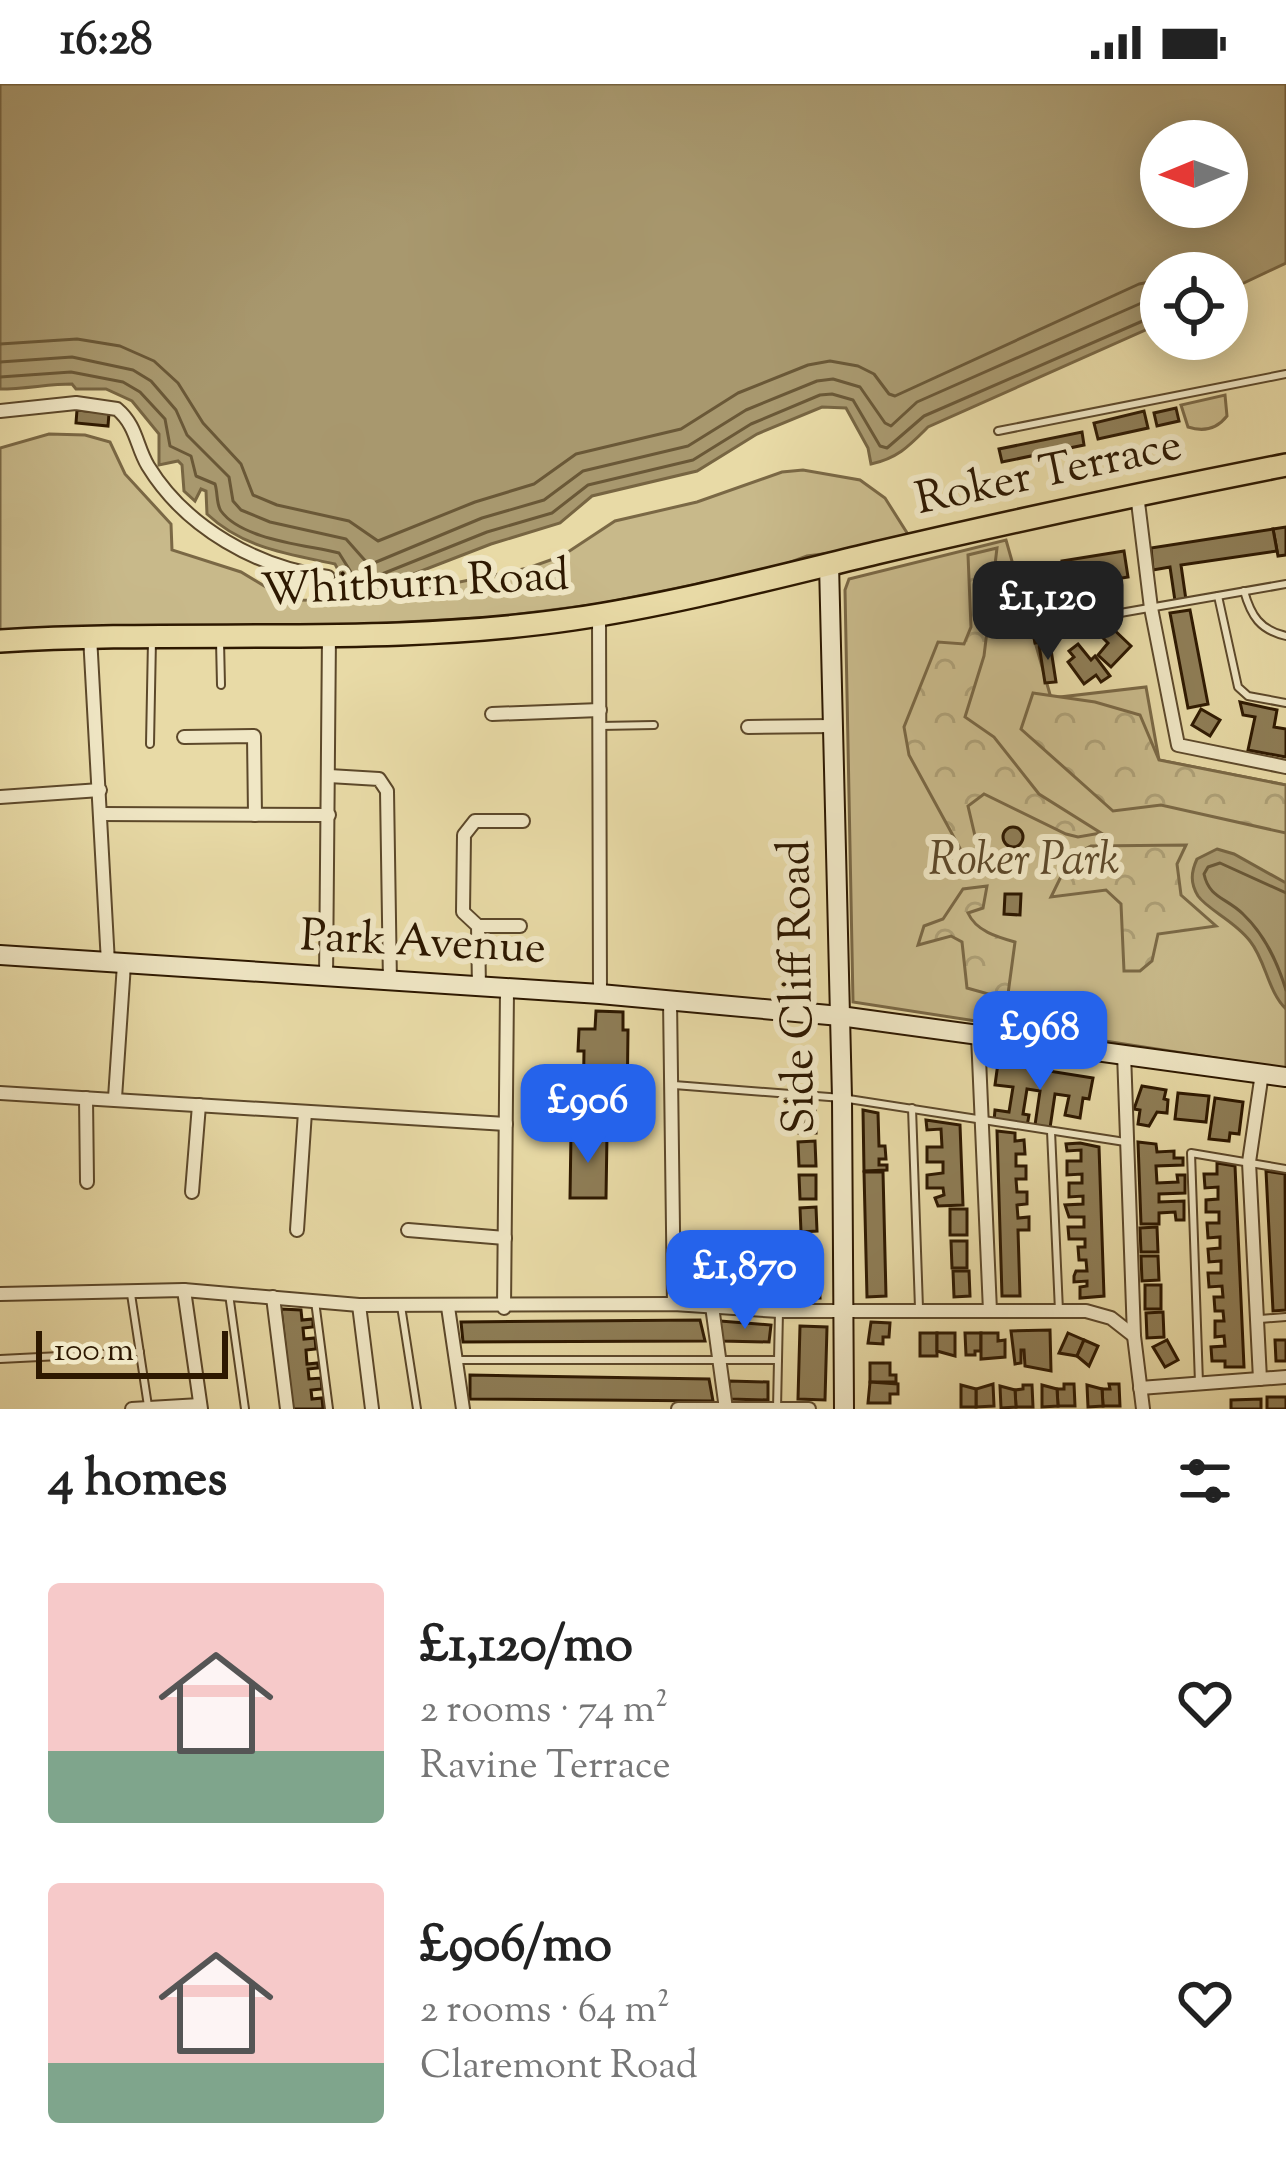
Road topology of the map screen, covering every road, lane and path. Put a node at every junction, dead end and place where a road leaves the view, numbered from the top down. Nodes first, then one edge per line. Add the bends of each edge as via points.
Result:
1 (1286, 374) edge
2 (0, 411) edge
3 (998, 430) dead end
4 (1286, 465) edge
5 (1137, 494) junction
6 (829, 564) junction
7 (328, 577) dead end
8 (1286, 584) edge
9 (1244, 591) junction
10 (1218, 596) junction
11 (1067, 598) dead end
12 (1150, 608) junction
13 (599, 614) junction
14 (329, 634) junction
15 (152, 635) junction
16 (219, 635) junction
17 (90, 636) junction
18 (1286, 636) edge
19 (0, 641) edge
20 (221, 685) dead end
21 (1286, 704) edge
22 (600, 710) junction
23 (492, 714) dead end
24 (654, 725) dead end
25 (600, 726) junction
26 (833, 726) junction
27 (748, 728) dead end
28 (184, 737) dead end
29 (150, 744) dead end
30 (1286, 767) edge
31 (329, 776) junction
32 (100, 790) junction
33 (0, 797) edge
34 (101, 814) junction
35 (255, 815) junction
36 (329, 815) junction
37 (523, 821) dead end
38 (478, 926) junction
39 (520, 926) dead end
40 (0, 955) edge
41 (116, 963) junction
42 (326, 979) junction
43 (390, 982) junction
44 (479, 988) junction
45 (507, 990) junction
46 (600, 994) junction
47 (670, 1000) junction
48 (840, 1016) junction
49 (978, 1035) junction
50 (1124, 1054) junction
51 (1262, 1073) junction
52 (1286, 1077) edge
53 (671, 1084) junction
54 (0, 1093) edge
55 (86, 1098) junction
56 (115, 1098) junction
57 (842, 1098) junction
58 (199, 1105) junction
59 (912, 1108) junction
60 (305, 1112) junction
61 (982, 1119) junction
62 (506, 1124) junction
63 (1051, 1132) junction
64 (1127, 1143) junction
65 (1250, 1162) junction
66 (1286, 1168) edge
67 (87, 1182) dead end
68 (192, 1192) dead end
69 (296, 1230) dead end
70 (408, 1230) dead end
71 (505, 1238) junction
72 (184, 1289) junction
73 (131, 1291) junction
74 (229, 1293) junction
75 (0, 1294) edge
76 (273, 1298) junction
77 (315, 1301) junction
78 (674, 1304) junction
79 (359, 1305) junction
80 (401, 1306) junction
81 (712, 1306) junction
82 (448, 1307) junction
83 (504, 1308) junction
84 (779, 1311) junction
85 (919, 1311) junction
86 (989, 1311) junction
87 (1059, 1311) junction
88 (846, 1312) junction
89 (1286, 1317) edge
90 (1256, 1319) junction
91 (1134, 1336) junction
92 (140, 1352) junction
93 (719, 1358) junction
94 (0, 1359) edge
95 (456, 1360) junction
96 (778, 1360) junction
97 (1286, 1377) edge
98 (1260, 1378) junction
99 (1199, 1383) junction
100 (1140, 1388) junction
101 (200, 1407) edge
102 (132, 1409) edge
103 (148, 1409) edge
104 (244, 1409) edge
105 (286, 1409) edge
106 (329, 1409) edge
107 (372, 1409) edge
108 (417, 1409) edge
109 (464, 1409) edge
110 (677, 1409) edge
111 (726, 1409) edge
112 (777, 1409) edge
113 (809, 1409) edge
114 (844, 1409) edge
115 (1143, 1409) edge

1 - 3 lane
2 - 7 street via 76,403 118,409 148,466 189,514 277,568
4 - 5 main road, Roker Terrace
5 - 6 main road, Roker Terrace
5 - 12 street
6 - 13 main road, Whitburn Road
6 - 26 street, Side Cliff Road
8 - 9 lane
9 - 10 lane
9 - 18 lane via 1254,620
10 - 12 lane
10 - 21 lane via 1238,686
11 - 12 lane via 1074,620
12 - 30 street via 1178,745
13 - 14 main road, Whitburn Road
13 - 22 street
14 - 16 main road, Whitburn Road
14 - 31 street
15 - 16 main road, Whitburn Road
15 - 17 main road, Whitburn Road
15 - 29 lane
16 - 20 lane
17 - 19 main road, Whitburn Road
17 - 32 street
22 - 23 street
22 - 25 street
24 - 25 lane
25 - 46 street
26 - 27 street
26 - 48 street, Side Cliff Road
28 - 35 street via 254,736
31 - 36 street
31 - 43 street via 379,779 387,791
32 - 33 street
32 - 34 street
34 - 35 street
34 - 41 street
35 - 36 street
36 - 42 street
37 - 38 street via 475,821 464,835 463,912
38 - 39 street
38 - 44 street
40 - 41 street, Park Avenue
41 - 42 street, Park Avenue
41 - 56 street
42 - 43 street, Park Avenue
43 - 44 street, Park Avenue
44 - 45 street, Park Avenue
45 - 46 street, Park Avenue
45 - 62 street
46 - 47 street, Park Avenue
47 - 48 street, Park Avenue
47 - 53 street
48 - 49 street, Park Avenue
48 - 57 street, Side Cliff Road
49 - 50 street, Park Avenue
49 - 61 street
50 - 51 street, Park Avenue
50 - 64 street
51 - 52 street, Park Avenue
51 - 65 street
53 - 57 lane
53 - 78 street
54 - 55 street
55 - 56 street
55 - 67 street
56 - 58 street
57 - 59 lane
57 - 88 street, Side Cliff Road
58 - 60 street
58 - 68 street
59 - 61 lane
59 - 85 lane
60 - 62 street
60 - 69 street
61 - 63 lane
61 - 86 street
62 - 71 street
63 - 64 lane
63 - 87 lane
64 - 91 street
65 - 66 lane
65 - 90 street
65 - 99 lane via 1191,1153
70 - 71 street
71 - 83 street
72 - 73 street
72 - 74 street
72 - 101 street
73 - 75 street
73 - 92 lane
74 - 76 street
74 - 104 lane
76 - 77 street
76 - 105 street
77 - 79 street
77 - 106 lane
78 - 81 street
78 - 83 street
79 - 80 street
79 - 107 street
80 - 82 street
80 - 108 lane
81 - 84 street
81 - 93 street
82 - 83 street
82 - 95 street
84 - 88 street
84 - 96 lane
85 - 86 street
85 - 88 street
86 - 87 street
87 - 91 street via 1111,1318
88 - 114 street, Side Cliff Road
89 - 90 lane
90 - 98 street
91 - 100 street
92 - 94 lane
92 - 103 lane
93 - 95 lane
93 - 96 lane
93 - 111 street
95 - 109 street
96 - 112 lane
97 - 98 street
98 - 99 street
99 - 100 street
100 - 115 street
101 - 103 street
102 - 103 street
110 - 111 street
111 - 112 street
112 - 113 street

